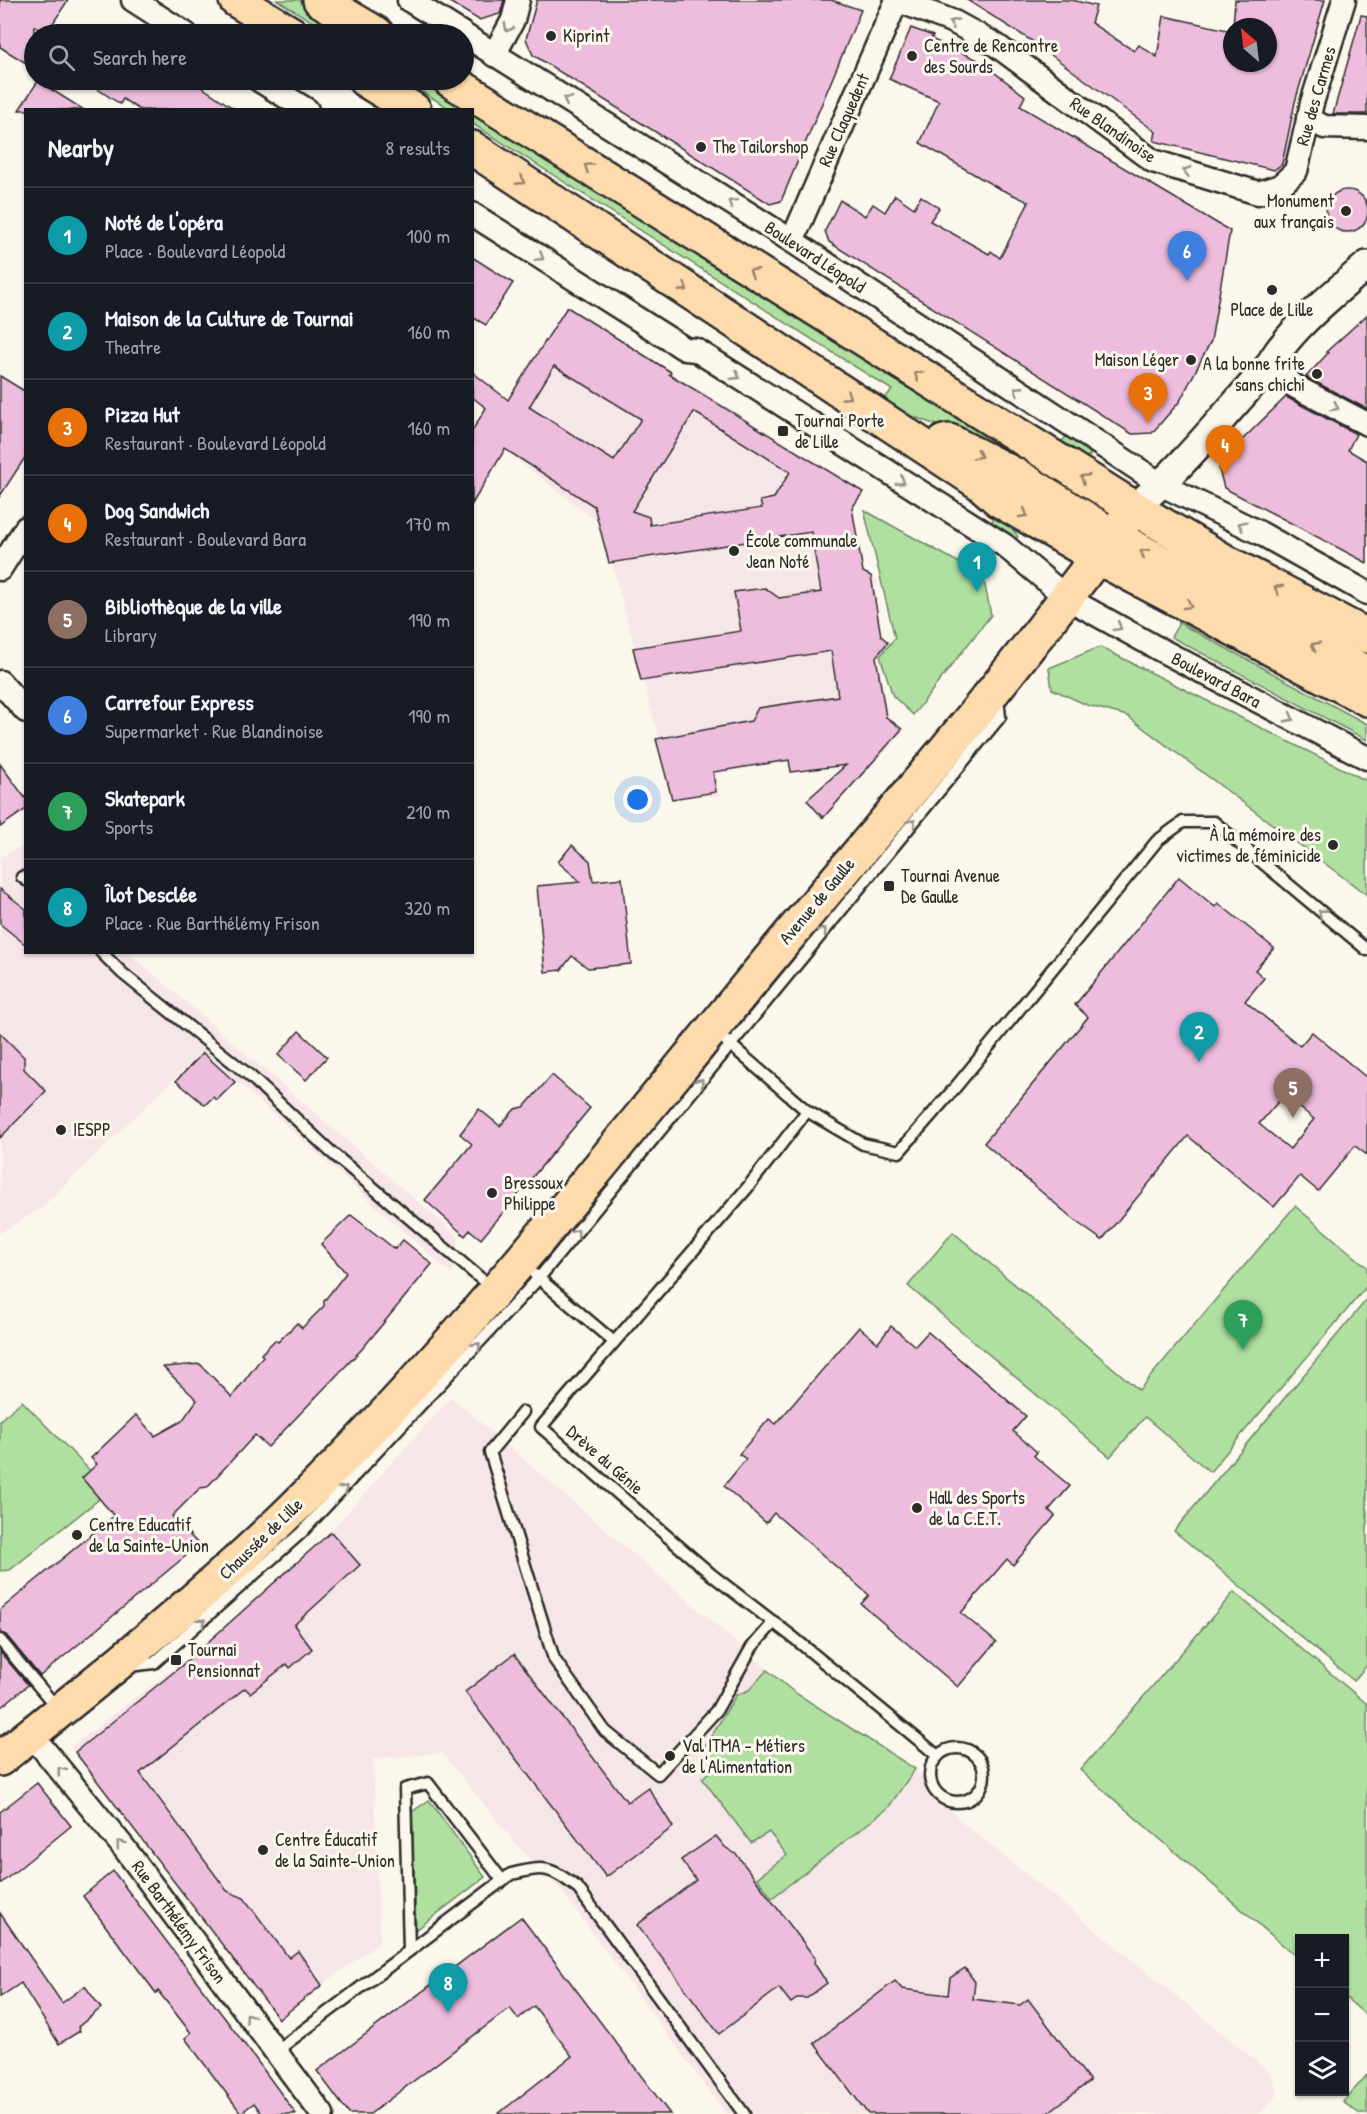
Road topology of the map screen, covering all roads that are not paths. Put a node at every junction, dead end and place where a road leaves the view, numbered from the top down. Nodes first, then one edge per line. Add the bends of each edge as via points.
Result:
1 (133, 0) edge
2 (236, 0) edge
3 (320, 0) edge
4 (409, 0) edge
5 (518, 0) edge
6 (897, 0) edge
7 (1344, 0) edge
8 (170, 24) edge
9 (276, 24) edge
10 (360, 24) edge
11 (446, 24) edge
12 (474, 42) edge
13 (494, 55) junction
14 (272, 90) edge
15 (381, 90) edge
16 (466, 90) edge
17 (292, 106) edge
18 (411, 108) edge
19 (1308, 118) junction
20 (1367, 128) edge
21 (474, 149) edge
22 (1280, 186) joint
23 (474, 215) edge
24 (792, 241) junction
25 (1367, 265) edge
26 (1269, 366) junction
27 (1367, 424) edge
28 (1162, 485) junction
29 (1134, 508) junction
30 (24, 531) edge
31 (1106, 547) junction
32 (0, 569) edge
33 (1367, 593) edge
34 (1067, 598) junction
35 (1367, 636) edge
36 (1367, 673) edge
37 (0, 682) edge
38 (1367, 699) edge
39 (24, 709) edge
40 (1367, 758) edge
41 (1367, 950) edge
42 (103, 954) edge
43 (721, 1037) junction
44 (807, 1112) junction
45 (529, 1270) junction
46 (495, 1291) junction
47 (614, 1342) junction
48 (523, 1413) dead end
49 (774, 1622) junction
50 (0, 1640) edge
51 (116, 1668) junction
52 (60, 1711) junction
53 (31, 1734) junction
54 (938, 1756) junction
55 (0, 1759) edge
56 (502, 1880) junction
57 (409, 1950) junction
58 (274, 2052) junction
59 (322, 2114) edge
60 (744, 2114) edge

1 - 8 street
2 - 9 main road
3 - 10 main road
4 - 11 street, Boulevard Léopold
5 -> 13 street via 513,20
22 -> 6 street, Rue Blandinoise via 1258,193 1153,161 996,45 954,22
6 - 24 street, Rue Claquedent
7 - 19 street, Rue des Carmes
12 - 13 street, Boulevard Léopold
24 -> 13 street, Boulevard Léopold
14 - 17 street
15 - 18 main road
29 -> 16 main road
19 - 20 street via 1324,127
19 - 22 street, Rue des Carmes via 1296,171
21 -> 31 main road via 981,484 999,500
23 -> 34 street via 1004,545
28 -> 24 street, Boulevard Léopold
25 - 26 street via 1303,324
26 -> 27 street via 1296,387
26 - 28 street
28 - 29 street
33 -> 28 street via 1260,533
29 - 31 main road, Avenue de Gaulle
35 -> 29 main road via 1226,562
30 - 32 street
31 - 34 main road, Avenue de Gaulle
36 -> 31 main road
31 -> 38 main road
34 -> 40 street, Boulevard Bara
34 - 43 main road, Avenue de Gaulle
37 - 39 street
41 -> 44 lane via 1214,822 1184,822 1157,841 899,1152 863,1144
42 - 46 lane via 250,1076 331,1152
43 - 44 lane
43 - 45 main road, Avenue de Gaulle
44 - 47 lane, Drève du Génie via 748,1187
45 - 46 main road, Avenue de Gaulle
45 - 47 lane
51 -> 45 lane via 154,1663 302,1533
46 - 51 main road, Chaussée de Lille via 400,1399 309,1493 199,1598
47 - 49 lane, Drève du Génie via 542,1426 712,1575
48 - 49 lane via 490,1452 554,1659 605,1731 658,1774 716,1711 752,1647
49 - 54 lane, Drève du Génie
50 - 52 lane
51 - 52 main road, Chaussée de Lille
52 - 53 main road, Chaussée de Lille
53 - 55 main road, Chaussée de Lille
58 -> 53 street, Rue Barthélémy Frison via 125,1849
54 - 54 lane via 930,1771 933,1788 939,1794 963,1801 977,1792 984,1776 979,1758 963,1748 945,1750
56 - 57 lane
56 - 57 lane via 428,1782 405,1789
56 - 60 lane via 522,1871 554,1870 577,1887
57 - 58 lane
58 - 59 street, Rue Barthélémy Frison

